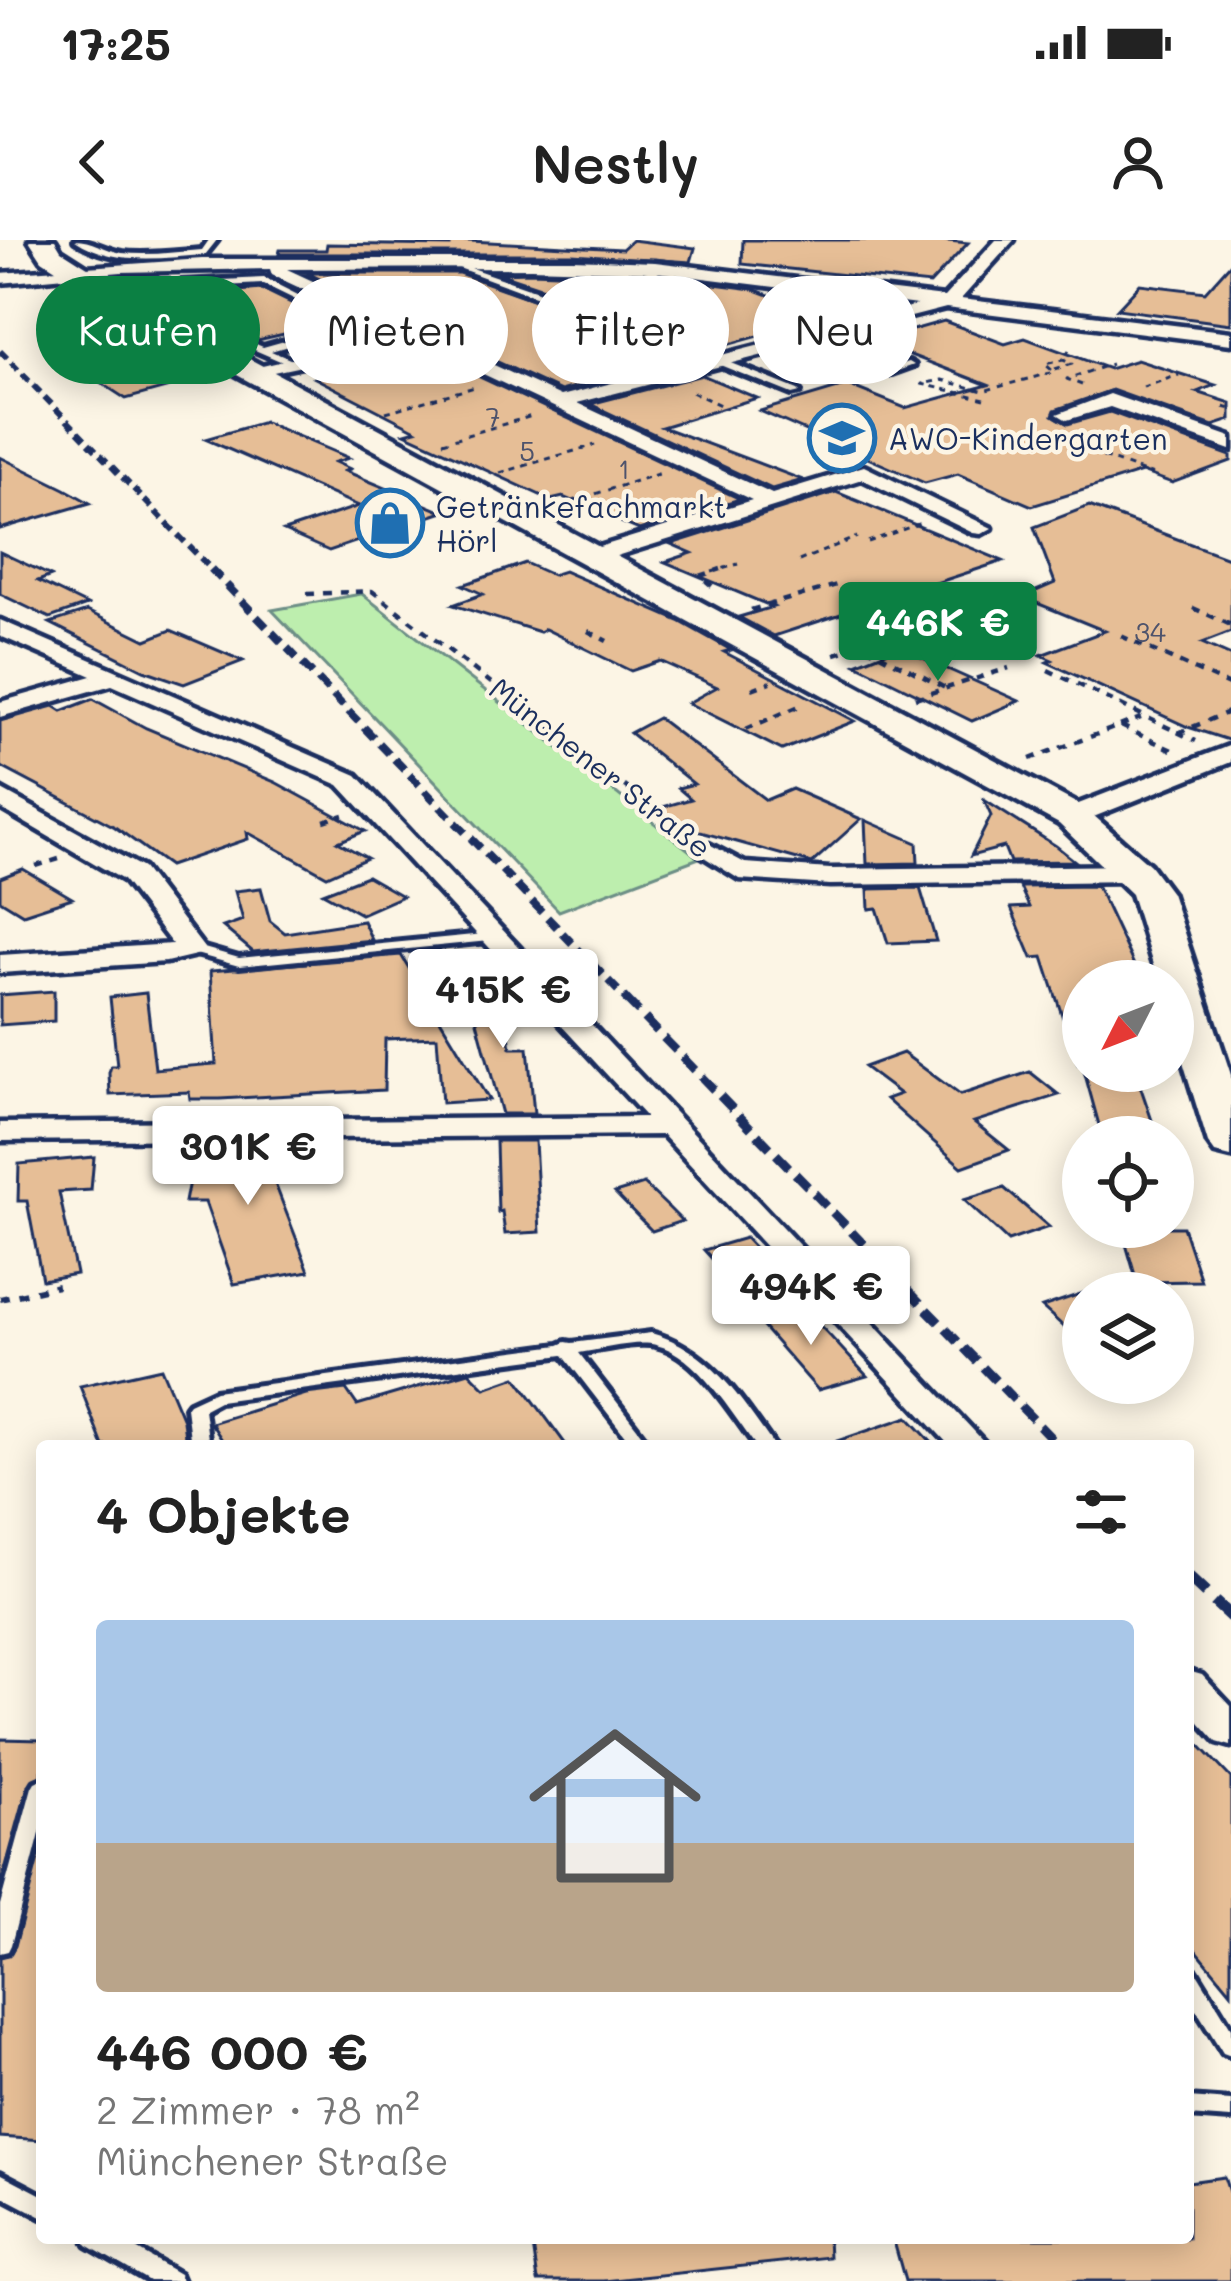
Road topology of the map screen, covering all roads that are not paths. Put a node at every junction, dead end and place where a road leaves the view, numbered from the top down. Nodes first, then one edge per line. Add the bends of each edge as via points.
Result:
1 (42, 240) edge
2 (213, 240) edge
3 (249, 240) edge
4 (1005, 240) edge
5 (74, 254) edge
6 (451, 262) junction
7 (242, 263) junction
8 (283, 269) junction
9 (670, 269) junction
10 (112, 276) edge
11 (296, 276) edge
12 (0, 278) edge
13 (260, 280) edge
14 (264, 280) junction
15 (284, 290) edge
16 (949, 302) junction
17 (917, 310) edge
18 (1231, 338) edge
19 (284, 353) edge
20 (260, 362) junction
21 (284, 363) edge
22 (729, 365) edge
23 (508, 378) edge
24 (629, 384) edge
25 (795, 392) dead end
26 (559, 402) junction
27 (1067, 414) dead end
28 (1231, 444) edge
29 (771, 501) junction
30 (981, 528) dead end
31 (594, 556) junction
32 (0, 627) edge
33 (116, 677) junction
34 (0, 710) edge
35 (1220, 758) edge
36 (0, 797) edge
37 (1072, 816) junction
38 (709, 852) road end
39 (1136, 873) junction
40 (494, 937) junction
41 (190, 948) junction
42 (0, 964) edge
43 (673, 1126) junction
44 (0, 1132) edge
45 (1231, 1143) edge
46 (566, 1347) junction
47 (199, 1440) edge
48 (638, 1440) edge
49 (760, 1440) edge
50 (964, 1440) edge
51 (1194, 1691) edge
52 (1231, 1732) edge
53 (36, 1809) edge
54 (0, 1945) edge
55 (1194, 1987) edge
56 (1231, 2047) edge
57 (1194, 2108) edge
58 (1231, 2110) edge
59 (0, 2182) edge
60 (36, 2203) edge
61 (106, 2244) edge
62 (170, 2281) edge

1 - 5 main road via 51,255
2 - 5 lane via 205,252
3 - 7 street
4 - 16 street
5 - 7 street
5 - 10 main road
5 - 12 street
6 - 8 street
6 - 9 street
6 - 9 lane via 545,297
7 - 8 street
8 - 11 street
8 - 14 lane
9 - 16 street
13 - 14 lane
14 - 15 lane
16 - 17 street
16 - 18 street
19 - 20 lane
20 - 21 street
20 - 31 main road
22 - 25 lane
23 - 26 street
24 - 26 street
26 - 29 street
27 - 28 street via 1110,400
29 - 30 street via 864,472
29 - 31 street
31 - 37 main road
32 - 33 street
33 - 34 street
33 - 40 street via 348,780
35 - 37 street
36 - 41 street via 133,874
37 - 39 main road
38 - 39 street, Münchener Straße via 739,871 830,878
39 - 45 main road via 1151,893
40 - 41 lane via 239,962
40 - 43 street
41 - 42 street
43 - 44 street
43 - 50 street
46 - 47 lane via 215,1396 195,1407
46 - 48 lane
46 - 49 lane via 669,1340
51 - 52 street
53 - 54 lane
55 - 56 lane
57 - 58 lane
59 - 60 lane
61 - 62 lane

